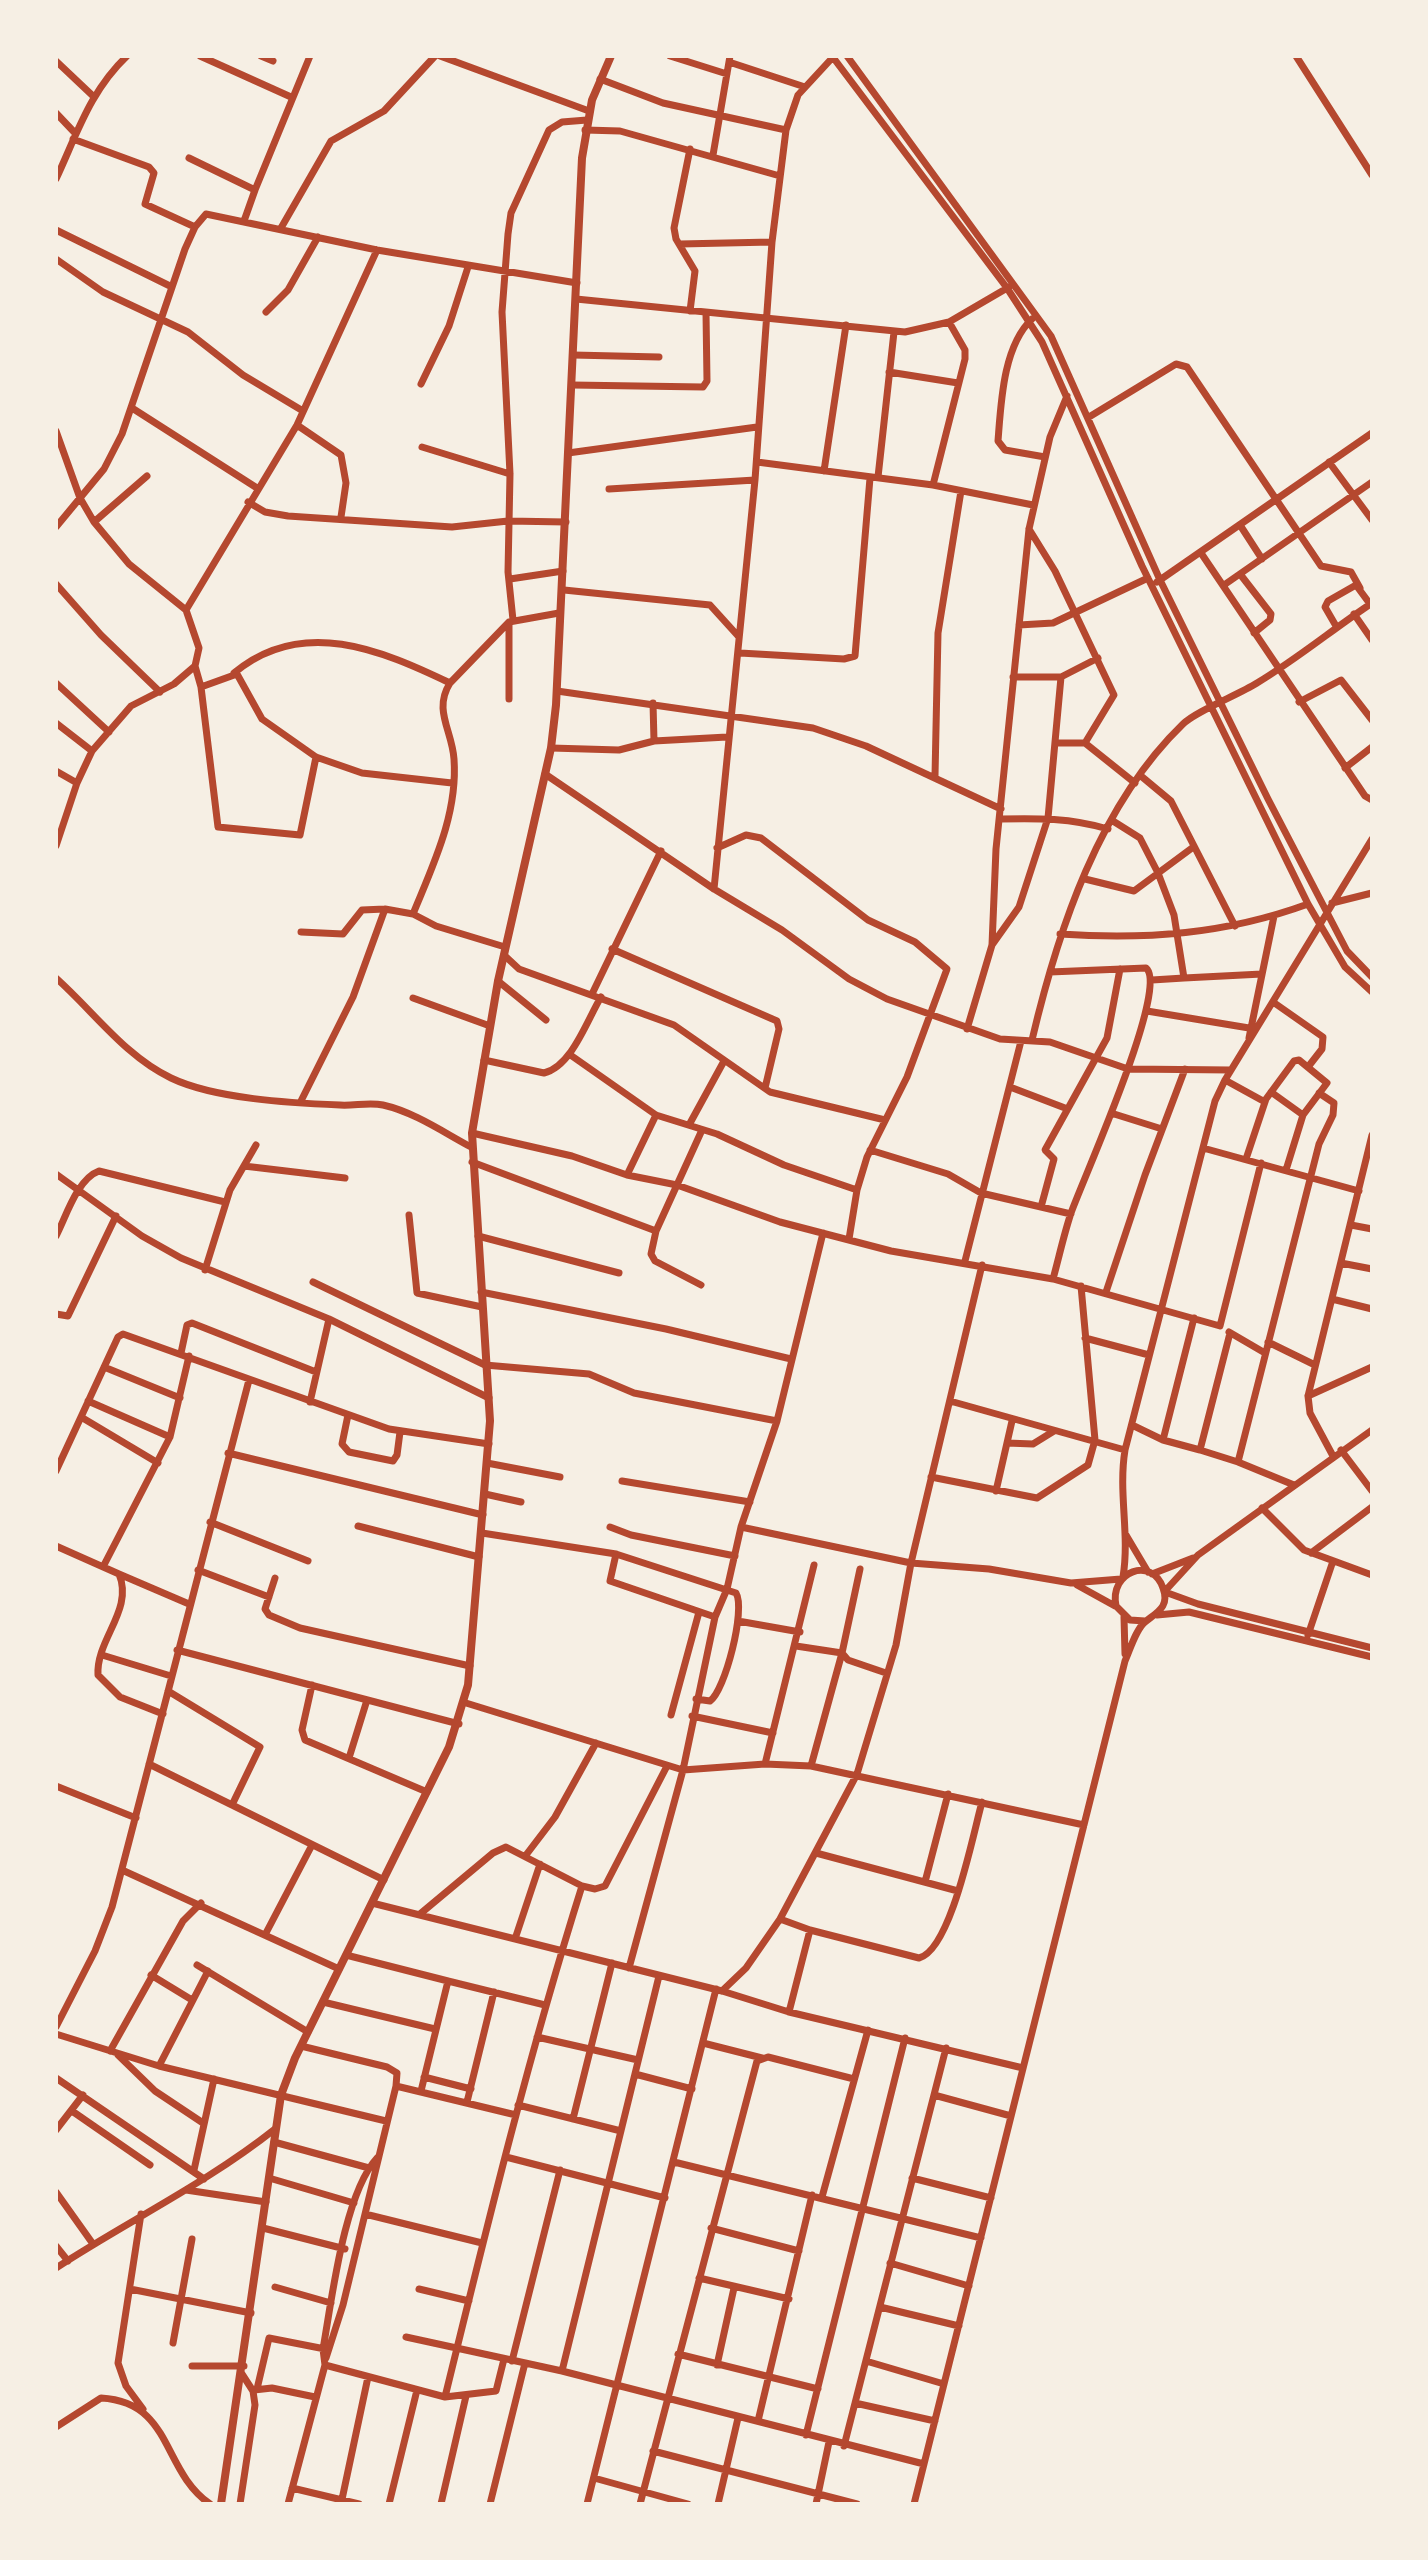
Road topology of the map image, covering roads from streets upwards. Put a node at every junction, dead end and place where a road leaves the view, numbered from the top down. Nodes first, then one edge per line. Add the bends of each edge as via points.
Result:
1 (127, 56) edge
2 (200, 56) edge
3 (261, 56) edge
4 (310, 56) edge
5 (438, 56) edge
6 (611, 56) edge
7 (670, 56) edge
8 (833, 56) edge
9 (847, 56) edge
10 (1296, 56) edge
11 (730, 59) edge
12 (56, 61) edge
13 (273, 61) dead end
14 (727, 74) junction
15 (600, 79) junction
16 (805, 87) junction
17 (93, 96) junction
18 (291, 97) junction
19 (56, 113) edge
20 (717, 116) junction
21 (587, 120) junction
22 (786, 130) junction
23 (74, 136) junction
24 (690, 149) junction
25 (713, 155) junction
26 (189, 158) dead end
27 (57, 173) edge
28 (1372, 175) edge
29 (780, 176) junction
30 (255, 190) junction
31 (244, 221) junction
32 (195, 227) junction
33 (281, 228) junction
34 (56, 230) edge
35 (318, 237) junction
36 (772, 242) junction
37 (680, 244) junction
38 (377, 250) junction
39 (56, 259) edge
40 (468, 267) junction
41 (506, 272) junction
42 (577, 283) junction
43 (1015, 283) junction
44 (172, 287) junction
45 (1007, 288) junction
46 (576, 299) junction
47 (690, 311) junction
48 (266, 312) dead end
49 (706, 313) junction
50 (1038, 315) junction
51 (767, 316) junction
52 (161, 318) junction
53 (1029, 321) junction
54 (949, 322) junction
55 (846, 325) junction
56 (894, 332) junction
57 (573, 355) junction
58 (659, 357) dead end
59 (889, 372) junction
60 (958, 383) junction
61 (421, 384) dead end
62 (572, 385) junction
63 (1067, 396) junction
64 (132, 408) junction
65 (303, 411) junction
66 (1089, 417) junction
67 (297, 425) junction
68 (757, 427) junction
69 (56, 431) edge
70 (1372, 433) edge
71 (422, 447) dead end
72 (568, 453) junction
73 (1045, 457) junction
74 (757, 462) junction
75 (1329, 462) junction
76 (824, 471) junction
77 (510, 474) junction
78 (147, 476) dead end
79 (874, 477) junction
80 (755, 480) junction
81 (1372, 482) edge
82 (933, 485) junction
83 (257, 488) junction
84 (609, 489) dead end
85 (961, 491) junction
86 (1353, 495) junction
87 (80, 498) junction
88 (1275, 501) junction
89 (248, 502) junction
90 (1033, 505) junction
91 (341, 517) junction
92 (1372, 520) edge
93 (508, 521) junction
94 (94, 522) junction
95 (566, 522) junction
96 (1240, 525) junction
97 (56, 527) edge
98 (1029, 529) junction
99 (1299, 534) junction
100 (1201, 553) junction
101 (1262, 559) junction
102 (563, 571) junction
103 (1240, 574) junction
104 (510, 579) junction
105 (1160, 580) junction
106 (1150, 582) junction
107 (56, 584) edge
108 (1224, 585) junction
109 (1360, 588) junction
110 (564, 590) junction
111 (1371, 603) edge
112 (186, 610) junction
113 (1075, 610) junction
114 (559, 613) junction
115 (1354, 614) junction
116 (511, 621) junction
117 (1019, 625) junction
118 (1336, 626) junction
119 (1254, 633) junction
120 (739, 637) junction
121 (1372, 640) edge
122 (740, 653) junction
123 (1098, 658) junction
124 (195, 666) junction
125 (1279, 670) junction
126 (234, 673) junction
127 (1013, 677) junction
128 (1061, 677) junction
129 (56, 683) edge
130 (450, 683) junction
131 (201, 687) junction
132 (557, 691) junction
133 (160, 692) junction
134 (509, 699) dead end
135 (1299, 702) junction
136 (653, 703) junction
137 (1224, 704) junction
138 (1212, 708) junction
139 (730, 713) junction
140 (1370, 714) edge
141 (56, 723) edge
142 (109, 732) junction
143 (727, 737) junction
144 (654, 741) junction
145 (1056, 743) junction
146 (1085, 743) junction
147 (1372, 747) edge
148 (551, 748) junction
149 (92, 751) junction
150 (316, 757) junction
151 (1345, 768) junction
152 (56, 771) edge
153 (545, 774) junction
154 (935, 776) junction
155 (1138, 779) junction
156 (77, 783) junction
157 (452, 783) junction
158 (1372, 800) edge
159 (1001, 809) junction
160 (1048, 818) junction
161 (1000, 819) junction
162 (1110, 825) junction
163 (1372, 839) edge
164 (56, 846) edge
165 (717, 848) junction
166 (1192, 848) junction
167 (661, 851) junction
168 (1158, 873) junction
169 (1085, 879) junction
170 (714, 889) junction
171 (1372, 893) edge
172 (1332, 903) junction
173 (1308, 904) junction
174 (385, 909) junction
175 (1327, 913) junction
176 (413, 914) junction
177 (1274, 916) junction
178 (1319, 925) junction
179 (1235, 926) junction
180 (301, 932) dead end
181 (1060, 934) junction
182 (1179, 936) junction
183 (992, 945) junction
184 (612, 949) junction
185 (504, 951) junction
186 (1120, 969) junction
187 (1050, 972) junction
188 (1262, 974) junction
189 (1372, 977) edge
190 (56, 978) edge
191 (1184, 978) junction
192 (1152, 980) junction
193 (498, 981) junction
194 (1372, 992) edge
195 (597, 995) junction
196 (413, 998) dead end
197 (1273, 1002) junction
198 (1147, 1011) junction
199 (928, 1016) junction
200 (546, 1020) dead end
201 (490, 1026) junction
202 (1249, 1028) junction
203 (967, 1029) junction
204 (1032, 1040) junction
205 (1021, 1041) junction
206 (1249, 1041) junction
207 (569, 1054) junction
208 (1093, 1058) junction
209 (484, 1060) junction
210 (724, 1061) junction
211 (1308, 1067) junction
212 (1128, 1069) junction
213 (1185, 1069) junction
214 (1231, 1070) junction
215 (1225, 1080) junction
216 (1010, 1087) junction
217 (765, 1088) junction
218 (1271, 1092) junction
219 (1319, 1093) junction
220 (301, 1101) junction
221 (1265, 1102) junction
222 (1065, 1108) junction
223 (1111, 1113) junction
224 (656, 1115) junction
225 (1303, 1115) junction
226 (885, 1120) junction
227 (689, 1125) junction
228 (1162, 1129) junction
229 (702, 1130) junction
230 (472, 1133) junction
231 (1372, 1135) edge
232 (256, 1145) dead end
233 (471, 1147) junction
234 (1203, 1148) junction
235 (870, 1150) junction
236 (1246, 1159) junction
237 (472, 1162) junction
238 (1261, 1163) junction
239 (244, 1166) junction
240 (1286, 1170) junction
241 (56, 1174) edge
242 (627, 1175) junction
243 (1310, 1175) junction
244 (1368, 1176) edge
245 (345, 1178) dead end
246 (677, 1185) junction
247 (79, 1190) junction
248 (857, 1190) junction
249 (1359, 1191) junction
250 (981, 1193) junction
251 (225, 1202) junction
252 (1041, 1207) junction
253 (1071, 1214) junction
254 (409, 1215) dead end
255 (116, 1216) junction
256 (1351, 1225) junction
257 (1372, 1229) edge
258 (656, 1231) junction
259 (823, 1233) junction
260 (56, 1236) edge
261 (478, 1236) junction
262 (849, 1239) junction
263 (965, 1261) junction
264 (1341, 1263) junction
265 (982, 1265) junction
266 (1372, 1269) edge
267 (205, 1270) junction
268 (619, 1273) dead end
269 (1053, 1279) junction
270 (313, 1282) dead end
271 (701, 1285) dead end
272 (1081, 1286) junction
273 (481, 1292) junction
274 (1106, 1292) junction
275 (1332, 1299) junction
276 (482, 1307) junction
277 (1162, 1308) junction
278 (1372, 1309) edge
279 (56, 1314) edge
280 (1194, 1318) junction
281 (329, 1319) junction
282 (1220, 1326) junction
283 (1230, 1333) junction
284 (1085, 1338) junction
285 (1268, 1342) junction
286 (1265, 1353) junction
287 (185, 1355) junction
288 (1149, 1355) junction
289 (791, 1359) junction
290 (485, 1365) junction
291 (1315, 1365) junction
292 (104, 1367) junction
293 (1372, 1367) edge
294 (316, 1372) junction
295 (249, 1380) junction
296 (1308, 1396) junction
297 (180, 1398) junction
298 (489, 1398) junction
299 (88, 1401) junction
300 (950, 1401) junction
301 (310, 1402) junction
302 (348, 1415) junction
303 (81, 1417) junction
304 (777, 1421) junction
305 (1012, 1421) junction
306 (1132, 1425) junction
307 (1372, 1430) edge
308 (1054, 1431) junction
309 (400, 1432) junction
310 (170, 1437) junction
311 (1095, 1440) junction
312 (1163, 1440) junction
313 (1007, 1443) junction
314 (489, 1444) junction
315 (1125, 1450) junction
316 (1200, 1450) junction
317 (1341, 1450) junction
318 (228, 1453) junction
319 (1333, 1456) junction
320 (1238, 1462) junction
321 (158, 1463) junction
322 (487, 1463) junction
323 (56, 1471) edge
324 (560, 1477) dead end
325 (931, 1477) junction
326 (622, 1481) dead end
327 (1294, 1485) junction
328 (996, 1491) junction
329 (1372, 1491) edge
330 (485, 1494) junction
331 (521, 1502) dead end
332 (750, 1502) junction
333 (1372, 1507) edge
334 (1262, 1508) junction
335 (483, 1515) junction
336 (210, 1522) junction
337 (358, 1526) dead end
338 (610, 1527) dead end
339 (741, 1527) junction
340 (482, 1533) junction
341 (1125, 1533) junction
342 (56, 1546) edge
343 (1311, 1553) junction
344 (616, 1554) junction
345 (1198, 1555) junction
346 (735, 1556) junction
347 (479, 1557) junction
348 (308, 1561) dead end
349 (1333, 1561) junction
350 (911, 1563) junction
351 (104, 1565) junction
352 (814, 1565) dead end
353 (860, 1569) dead end
354 (198, 1570) junction
355 (1150, 1573) junction
356 (119, 1574) junction
357 (1372, 1575) edge
358 (275, 1578) dead end
359 (1122, 1578) junction
360 (1071, 1583) junction
361 (727, 1589) junction
362 (1165, 1591) junction
363 (269, 1597) junction
364 (189, 1604) junction
365 (1116, 1606) junction
366 (699, 1612) junction
367 (1157, 1615) junction
368 (715, 1617) junction
369 (1124, 1617) junction
370 (738, 1621) junction
371 (1145, 1621) junction
372 (800, 1632) junction
373 (1308, 1637) junction
374 (796, 1646) junction
375 (1372, 1648) edge
376 (177, 1650) junction
377 (842, 1653) junction
378 (102, 1655) junction
379 (1372, 1657) edge
380 (1125, 1661) junction
381 (470, 1666) junction
382 (886, 1673) junction
383 (171, 1676) junction
384 (312, 1685) junction
385 (168, 1691) junction
386 (696, 1699) junction
387 (367, 1700) junction
388 (466, 1703) junction
389 (163, 1714) junction
390 (671, 1715) dead end
391 (692, 1716) junction
392 (459, 1724) junction
393 (773, 1733) junction
394 (596, 1743) junction
395 (349, 1758) junction
396 (149, 1764) junction
397 (765, 1764) junction
398 (667, 1766) junction
399 (811, 1766) junction
400 (683, 1770) junction
401 (857, 1774) junction
402 (56, 1786) edge
403 (427, 1792) junction
404 (948, 1794) junction
405 (982, 1802) junction
406 (232, 1805) junction
407 (136, 1818) junction
408 (1084, 1825) junction
409 (312, 1845) junction
410 (816, 1853) junction
411 (526, 1855) junction
412 (540, 1864) junction
413 (122, 1870) junction
414 (384, 1880) junction
415 (925, 1882) junction
416 (582, 1886) junction
417 (958, 1891) junction
418 (201, 1903) junction
419 (372, 1903) junction
420 (420, 1914) junction
421 (780, 1919) junction
422 (810, 1930) junction
423 (266, 1933) junction
424 (515, 1939) junction
425 (561, 1950) junction
426 (346, 1955) junction
427 (612, 1963) junction
428 (197, 1965) dead end
429 (629, 1968) junction
430 (339, 1969) junction
431 (208, 1971) junction
432 (151, 1975) junction
433 (659, 1976) junction
434 (448, 1981) junction
435 (719, 1990) junction
436 (494, 1992) junction
437 (192, 2000) junction
438 (323, 2002) junction
439 (545, 2005) junction
440 (789, 2012) junction
441 (56, 2027) edge
442 (435, 2029) junction
443 (868, 2030) junction
444 (308, 2032) junction
445 (56, 2034) edge
446 (537, 2037) junction
447 (905, 2038) junction
448 (703, 2043) junction
449 (301, 2046) junction
450 (946, 2048) junction
451 (589, 2050) junction
452 (114, 2053) junction
453 (762, 2058) junction
454 (638, 2060) junction
455 (159, 2066) junction
456 (1023, 2068) junction
457 (635, 2074) junction
458 (424, 2077) junction
459 (56, 2078) edge
460 (214, 2079) junction
461 (854, 2079) junction
462 (396, 2086) junction
463 (471, 2089) junction
464 (692, 2089) junction
465 (421, 2091) junction
466 (83, 2095) junction
467 (281, 2095) junction
468 (934, 2095) junction
469 (467, 2102) junction
470 (518, 2105) junction
471 (72, 2111) junction
472 (516, 2115) junction
473 (1011, 2116) junction
474 (573, 2119) junction
475 (386, 2121) junction
476 (203, 2123) junction
477 (275, 2129) junction
478 (56, 2130) edge
479 (621, 2131) junction
480 (274, 2142) junction
481 (506, 2157) junction
482 (674, 2162) junction
483 (150, 2165) dead end
484 (372, 2169) junction
485 (194, 2170) junction
486 (560, 2170) junction
487 (725, 2175) junction
488 (269, 2178) junction
489 (912, 2178) junction
490 (204, 2179) junction
491 (608, 2182) junction
492 (186, 2190) junction
493 (56, 2192) edge
494 (812, 2195) junction
495 (822, 2197) junction
496 (665, 2198) junction
497 (991, 2198) junction
498 (266, 2202) junction
499 (354, 2203) junction
500 (864, 2208) junction
501 (141, 2214) junction
502 (365, 2214) junction
503 (901, 2217) junction
504 (263, 2228) junction
505 (711, 2228) junction
506 (981, 2238) junction
507 (192, 2239) dead end
508 (482, 2243) junction
509 (93, 2244) junction
510 (56, 2246) edge
511 (343, 2248) junction
512 (355, 2251) junction
513 (799, 2251) junction
514 (68, 2261) junction
515 (890, 2263) junction
516 (56, 2268) edge
517 (699, 2278) junction
518 (969, 2286) junction
519 (275, 2287) dead end
520 (734, 2288) junction
521 (130, 2289) junction
522 (419, 2289) dead end
523 (789, 2299) junction
524 (181, 2300) junction
525 (469, 2301) junction
526 (331, 2303) junction
527 (880, 2307) junction
528 (251, 2313) junction
529 (959, 2326) junction
530 (406, 2337) dead end
531 (173, 2343) dead end
532 (457, 2349) junction
533 (678, 2354) junction
534 (326, 2356) junction
535 (508, 2360) junction
536 (866, 2361) junction
537 (525, 2363) junction
538 (717, 2365) junction
539 (192, 2366) dead end
540 (243, 2370) junction
541 (562, 2371) junction
542 (368, 2377) junction
543 (770, 2377) junction
544 (944, 2384) junction
545 (617, 2386) junction
546 (818, 2389) junction
547 (255, 2390) junction
548 (417, 2390) junction
549 (466, 2396) junction
550 (315, 2397) junction
551 (445, 2397) junction
552 (666, 2399) junction
553 (855, 2403) junction
554 (143, 2409) junction
555 (738, 2418) junction
556 (758, 2421) junction
557 (935, 2421) junction
558 (56, 2427) edge
559 (806, 2435) junction
560 (829, 2442) junction
561 (844, 2446) junction
562 (653, 2451) junction
563 (924, 2464) junction
564 (727, 2470) junction
565 (594, 2478) junction
566 (292, 2488) junction
567 (643, 2491) junction
568 (819, 2493) junction
569 (341, 2502) edge
570 (210, 2504) edge
571 (221, 2504) edge
572 (240, 2504) edge
573 (288, 2504) edge
574 (359, 2504) edge
575 (389, 2504) edge
576 (441, 2504) edge
577 (490, 2504) edge
578 (587, 2504) edge
579 (640, 2504) edge
580 (688, 2504) edge
581 (718, 2504) edge
582 (816, 2504) edge
583 (857, 2504) edge
584 (914, 2504) edge

1 - 17 street
2 - 18 street
3 - 13 street
4 - 18 street
5 - 21 street
5 - 33 street via 384,111 331,141
6 - 15 street
7 - 14 street
8 - 16 street
8 - 45 street
9 - 43 street
10 - 28 street
11 - 14 street
11 - 16 street
12 - 17 street
14 - 20 street
15 - 20 street
15 - 21 street
16 - 22 street
17 - 23 street
18 - 30 street
19 - 23 street
20 - 22 street
20 - 25 street
21 - 24 street
21 - 41 street via 554,125 544,138 511,213
21 - 42 street
22 - 29 street
23 - 27 street
23 - 32 street via 149,167 154,173 145,204
24 - 25 street
24 - 37 street via 674,228
25 - 29 street
26 - 30 street
29 - 36 street
30 - 31 street
31 - 32 street via 206,214
31 - 33 street
32 - 44 street
33 - 35 street
34 - 44 street
35 - 38 street
35 - 48 street via 288,290
36 - 37 street
36 - 51 street
37 - 47 street via 695,271
38 - 40 street
38 - 65 street
39 - 52 street via 103,292
40 - 41 street
40 - 61 street
41 - 42 street
41 - 77 street via 502,312
42 - 46 street
43 - 45 street
43 - 50 street
44 - 52 street
45 - 53 street
45 - 54 street
46 - 47 street
46 - 57 street
47 - 49 street
49 - 51 street
49 - 62 street via 703,387
50 - 53 street
50 - 66 street
51 - 55 street
51 - 68 street
52 - 64 street
52 - 65 street
53 - 63 street
53 - 73 street via 1007,374 998,441 1005,450
54 - 56 street
54 - 60 street via 965,350
55 - 56 street
55 - 76 street
56 - 59 street
57 - 58 street
57 - 62 street
59 - 60 street
59 - 79 street
60 - 82 street
62 - 72 street
63 - 73 street
63 - 106 street
64 - 83 street
64 - 87 street via 110,460
65 - 67 street
66 - 88 street via 1176,364 1184,365
66 - 105 street
67 - 83 street
67 - 91 street via 341,455 346,483
68 - 72 street
68 - 74 street
69 - 87 street
70 - 75 street
71 - 77 street
72 - 95 street
73 - 90 street
74 - 76 street
74 - 80 street
75 - 86 street
75 - 88 street
76 - 79 street
77 - 93 street
78 - 94 street
79 - 82 street
79 - 122 street via 855,656
80 - 84 street
80 - 120 street
81 - 86 street
82 - 85 street
83 - 89 street
85 - 90 street
85 - 154 street via 938,633
86 - 92 street
86 - 99 street
87 - 94 street
87 - 97 street
88 - 96 street
88 - 99 street
89 - 91 street via 276,514
89 - 112 street
90 - 98 street
91 - 93 street via 452,527
93 - 95 street
93 - 104 street
94 - 112 street via 129,564
95 - 102 street
96 - 100 street
96 - 101 street
98 - 113 street
98 - 117 street
99 - 101 street
99 - 109 street via 1321,566 1351,572
100 - 105 street
100 - 108 street
101 - 103 street
102 - 104 street
102 - 110 street
103 - 108 street
103 - 119 street via 1271,614
104 - 116 street
105 - 106 street
105 - 137 street
106 - 113 street
106 - 138 street
107 - 133 street
108 - 119 street
109 - 111 street
109 - 118 street via 1352,586 1325,603
110 - 114 street
110 - 120 street via 710,605
111 - 115 street
112 - 124 street via 199,648
113 - 117 street via 1046,625
113 - 123 street
114 - 116 street
114 - 132 street
115 - 118 street
115 - 121 street
116 - 130 street
116 - 134 street
117 - 127 street
118 - 125 street
119 - 125 street
120 - 122 street
122 - 139 street
123 - 128 street
123 - 146 street via 1114,698
124 - 131 street
124 - 133 street
125 - 135 street
125 - 137 street
126 - 130 street via 253,657 314,643 379,650
126 - 131 street
126 - 150 street via 262,719
127 - 128 street
127 - 159 street
128 - 145 street
129 - 142 street
130 - 157 street via 442,695 441,712 452,746
131 - 150 street via 218,827 300,835
132 - 136 street
132 - 148 street
133 - 142 street via 131,706
135 - 140 street via 1341,680
135 - 151 street
136 - 139 street
136 - 144 street
137 - 138 street
137 - 175 street
138 - 155 street via 1184,723
138 - 173 street
139 - 143 street
139 - 154 street via 813,728
141 - 149 street
142 - 149 street
143 - 144 street
143 - 165 street
144 - 148 street via 619,750
145 - 146 street
145 - 160 street
146 - 155 street
147 - 151 street
148 - 153 street
149 - 156 street
150 - 157 street via 362,773
151 - 158 street
152 - 156 street
153 - 167 street
153 - 185 street
154 - 159 street
155 - 162 street
155 - 166 street via 1171,801
156 - 164 street
157 - 176 street via 444,837
159 - 161 street
160 - 161 street
160 - 162 street
160 - 183 street via 1019,907
161 - 183 street
162 - 168 street via 1140,838
162 - 169 street
163 - 172 street
165 - 170 street
165 - 199 street via 746,835 761,838 868,920 938,958 947,969
166 - 168 street
166 - 179 street
167 - 170 street
167 - 184 street
168 - 169 street via 1130,892
168 - 182 street
169 - 181 street
170 - 199 street via 849,979
171 - 172 street
172 - 175 street
173 - 177 street
173 - 178 street
174 - 176 street
174 - 180 street via 362,910 343,934
174 - 220 street via 353,997
175 - 178 street
175 - 189 street via 1347,951
176 - 185 street
177 - 179 street
177 - 188 street
178 - 194 street via 1345,967
178 - 197 street
179 - 182 street
181 - 182 street
181 - 187 street
182 - 191 street
183 - 203 street
184 - 195 street
184 - 217 street via 777,1021
185 - 193 street
185 - 195 street via 519,969
186 - 187 street
186 - 192 street via 1148,969
186 - 208 street via 1110,1030
187 - 204 street
188 - 191 street
188 - 202 street
190 - 220 street via 126,1048 173,1079 218,1091
191 - 192 street
192 - 198 street
193 - 200 street
193 - 201 street
195 - 207 street
195 - 210 street via 674,1025
196 - 201 street
197 - 206 street
197 - 211 street via 1323,1037 1322,1049
198 - 202 street
198 - 212 street
199 - 203 street
199 - 226 street
201 - 209 street
202 - 206 street
203 - 205 street
204 - 205 street
204 - 208 street
205 - 216 street
206 - 214 street
207 - 209 street via 544,1073
207 - 224 street
208 - 212 street
208 - 222 street
209 - 230 street
210 - 217 street
210 - 227 street
211 - 218 street via 1294,1061
211 - 219 street via 1326,1080
212 - 213 street
212 - 223 street
213 - 214 street
213 - 228 street
214 - 215 street
215 - 221 street
215 - 234 street
216 - 222 street
216 - 250 street
217 - 226 street
218 - 221 street
218 - 225 street
219 - 225 street
219 - 243 street via 1335,1107
220 - 233 street via 386,1106
221 - 236 street
222 - 252 street via 1045,1150 1054,1159
223 - 228 street
223 - 253 street
224 - 227 street
224 - 242 street
225 - 240 street
226 - 235 street
227 - 229 street
228 - 274 street
229 - 246 street
229 - 248 street
230 - 233 street
230 - 242 street
231 - 244 street
232 - 239 street
233 - 237 street
234 - 236 street
234 - 277 street
235 - 248 street
235 - 250 street via 948,1174
236 - 238 street
237 - 258 street
237 - 261 street
238 - 240 street
238 - 282 street
239 - 245 street
239 - 251 street
240 - 243 street
241 - 247 street
242 - 246 street
243 - 249 street
243 - 285 street
244 - 249 street
246 - 258 street
246 - 259 street
247 - 251 street via 99,1171
247 - 255 street
247 - 260 street
248 - 262 street
249 - 256 street
250 - 252 street
250 - 263 street
251 - 267 street
252 - 253 street
253 - 269 street
254 - 276 street via 419,1295
255 - 267 street
255 - 279 street via 68,1316
256 - 257 street
256 - 264 street
258 - 271 street via 652,1259
259 - 262 street
259 - 289 street
261 - 268 street
261 - 273 street
262 - 263 street
263 - 265 street
264 - 266 street
264 - 275 street
265 - 269 street
265 - 300 street
267 - 281 street
269 - 272 street
270 - 290 street
272 - 274 street
272 - 284 street
273 - 276 street
273 - 289 street
274 - 277 street
275 - 278 street
275 - 291 street
276 - 290 street
277 - 280 street
277 - 288 street
280 - 282 street
280 - 312 street
281 - 294 street
281 - 298 street
282 - 283 street
283 - 286 street
283 - 316 street
284 - 288 street
284 - 311 street
285 - 286 street
285 - 291 street
286 - 320 street
287 - 292 street via 123,1334
287 - 294 street via 187,1325 192,1323
287 - 295 street
287 - 297 street
288 - 306 street
289 - 304 street
290 - 298 street
290 - 304 street via 589,1374 634,1393
291 - 296 street
292 - 297 street
292 - 299 street
293 - 296 street
294 - 301 street
295 - 301 street
295 - 318 street
296 - 319 street via 1310,1413
297 - 310 street
298 - 314 street
299 - 303 street
299 - 310 street
300 - 305 street
300 - 325 street
301 - 302 street
302 - 309 street
302 - 309 street via 342,1444 349,1452 393,1461
303 - 321 street
303 - 323 street
304 - 332 street
305 - 308 street
305 - 313 street
306 - 312 street
306 - 315 street
307 - 317 street
308 - 311 street
308 - 313 street via 1033,1444
309 - 314 street
310 - 321 street
311 - 315 street
311 - 328 street via 1082,1472 1044,1495 1030,1498
312 - 316 street
313 - 328 street
314 - 322 street
315 - 341 street
316 - 320 street
317 - 319 street
317 - 329 street
318 - 335 street
318 - 336 street
319 - 327 street
320 - 327 street
321 - 351 street
322 - 324 street
322 - 330 street
325 - 328 street
325 - 350 street
326 - 332 street
327 - 334 street
330 - 331 street
330 - 335 street
332 - 339 street
333 - 343 street
334 - 343 street via 1297,1546
334 - 345 street
335 - 340 street
336 - 348 street
336 - 354 street
337 - 347 street
338 - 346 street
339 - 346 street
339 - 350 street
340 - 344 street
340 - 347 street
341 - 355 street
341 - 359 street
342 - 351 street
343 - 349 street
344 - 361 street
344 - 366 street via 610,1581
345 - 355 street
345 - 362 street
346 - 361 street
347 - 381 street
349 - 357 street
349 - 373 street
350 - 360 street
350 - 382 street
351 - 356 street
352 - 372 street
353 - 377 street
354 - 363 street
354 - 364 street
355 - 359 street via 1133,1571
355 - 362 street
356 - 364 street
356 - 378 street via 122,1604
358 - 363 street
359 - 360 street
359 - 365 street
360 - 365 street
361 - 368 street
361 - 370 street via 741,1602
362 - 367 street
362 - 373 street
363 - 381 street via 267,1614 300,1628
364 - 376 street
365 - 369 street
366 - 368 street
366 - 390 street
367 - 371 street
367 - 373 street via 1189,1612
368 - 386 street
369 - 371 street
369 - 380 street
370 - 372 street
370 - 386 street via 718,1695 710,1701
371 - 380 street
372 - 374 street
373 - 375 street
373 - 379 street
374 - 377 street
374 - 393 street
376 - 383 street
376 - 384 street
377 - 382 street
377 - 399 street
378 - 383 street
378 - 389 street via 98,1675 109,1689
380 - 408 street
381 - 388 street
382 - 401 street
383 - 385 street
384 - 387 street
384 - 395 street via 302,1734 317,1748
385 - 389 street
385 - 406 street via 260,1747
386 - 391 street
387 - 392 street
387 - 395 street
388 - 392 street
388 - 394 street
389 - 396 street
391 - 393 street
391 - 400 street
392 - 403 street
393 - 397 street
394 - 398 street
394 - 411 street via 555,1817
395 - 403 street
396 - 406 street
396 - 407 street
397 - 399 street
397 - 400 street
398 - 400 street
398 - 416 street via 605,1886
399 - 401 street
400 - 429 street
401 - 404 street
401 - 410 street
402 - 407 street
403 - 414 street
404 - 405 street
404 - 415 street
405 - 408 street
405 - 417 street
406 - 409 street
407 - 413 street
408 - 456 street
409 - 414 street
409 - 423 street
410 - 415 street
410 - 421 street
411 - 412 street
411 - 420 street via 500,1849
412 - 416 street
412 - 424 street
413 - 418 street
413 - 441 street via 104,1928
414 - 419 street
415 - 417 street
416 - 425 street
417 - 422 street via 937,1946 923,1958
418 - 423 street
418 - 432 street via 183,1921
419 - 420 street
419 - 426 street
420 - 424 street
421 - 422 street
421 - 435 street via 746,1968
422 - 440 street
423 - 430 street
424 - 425 street
425 - 427 street
425 - 439 street
426 - 430 street
426 - 434 street
427 - 429 street
427 - 451 street
428 - 431 street
429 - 433 street
430 - 438 street
431 - 437 street
431 - 444 street
432 - 437 street
432 - 452 street
433 - 435 street
433 - 454 street
434 - 436 street
434 - 442 street
435 - 440 street
435 - 448 street
436 - 439 street
436 - 463 street
437 - 455 street
438 - 442 street
438 - 444 street
439 - 446 street
440 - 443 street
442 - 458 street
443 - 447 street
443 - 461 street
444 - 449 street
445 - 452 street
446 - 451 street
446 - 470 street
447 - 450 street
447 - 500 street
448 - 453 street
448 - 464 street
449 - 462 street via 387,2067 397,2073
449 - 467 street
450 - 456 street
450 - 468 street
451 - 454 street
451 - 474 street
452 - 455 street
452 - 476 street via 155,2091
453 - 461 street
453 - 487 street via 754,2067
454 - 457 street
455 - 460 street
456 - 473 street
457 - 464 street
457 - 479 street
458 - 463 street
458 - 465 street
459 - 466 street
460 - 467 street
460 - 476 street
461 - 495 street
462 - 465 street
462 - 475 street
463 - 469 street
464 - 482 street
465 - 469 street
466 - 471 street
466 - 485 street
467 - 475 street
467 - 477 street
468 - 473 street
468 - 489 street
469 - 472 street
470 - 472 street
470 - 474 street
471 - 478 street
471 - 483 street
472 - 481 street
473 - 497 street
474 - 479 street
475 - 484 street
476 - 485 street
477 - 480 street
477 - 490 street
479 - 491 street
480 - 484 street
480 - 488 street
481 - 486 street
481 - 508 street
482 - 487 street
482 - 496 street
484 - 499 street
484 - 502 street
485 - 490 street
486 - 491 street
486 - 535 street
487 - 494 street
487 - 505 street
488 - 498 street
488 - 499 street
489 - 497 street
489 - 503 street
490 - 492 street
491 - 496 street
491 - 541 street
492 - 498 street
492 - 501 street
493 - 509 street
494 - 495 street
494 - 513 street
495 - 500 street
496 - 545 street
497 - 506 street
498 - 504 street
499 - 511 street
500 - 503 street
500 - 546 street
501 - 509 street
501 - 521 street
502 - 508 street
502 - 512 street
503 - 506 street
503 - 515 street
504 - 511 street
504 - 528 street
505 - 513 street
505 - 517 street
506 - 518 street
507 - 524 street
508 - 525 street
509 - 514 street
510 - 514 street
511 - 512 street
511 - 526 street
512 - 534 street
513 - 523 street
514 - 516 street
515 - 518 street
515 - 527 street
517 - 520 street
517 - 533 street
518 - 529 street
519 - 526 street
520 - 523 street
520 - 538 street
521 - 524 street
521 - 554 street via 118,2363
522 - 525 street
523 - 543 street
524 - 528 street
524 - 531 street
525 - 532 street
526 - 534 street
527 - 529 street
527 - 536 street
528 - 540 street
529 - 544 street
530 - 532 street
532 - 535 street
532 - 551 street
533 - 538 street
533 - 552 street
534 - 542 street
534 - 547 street via 269,2338
534 - 550 street
535 - 537 street
535 - 549 street via 496,2391
536 - 544 street
536 - 553 street
537 - 541 street
537 - 577 street
538 - 543 street
539 - 540 street
540 - 547 street
540 - 571 street
541 - 545 street
542 - 548 street
542 - 569 street
543 - 546 street
543 - 556 street
544 - 557 street
545 - 552 street
545 - 565 street
546 - 559 street
547 - 550 street
547 - 572 street
548 - 551 street
548 - 575 street
549 - 551 street
549 - 576 street
550 - 566 street
552 - 555 street
552 - 562 street
553 - 557 street
553 - 561 street
554 - 558 street via 101,2398
554 - 570 street via 182,2476
555 - 556 street
555 - 564 street
556 - 559 street
557 - 563 street
559 - 560 street
560 - 561 street
560 - 568 street
561 - 563 street
562 - 564 street
562 - 567 street
563 - 584 street
564 - 568 street
564 - 581 street
565 - 567 street
565 - 578 street
566 - 569 street
566 - 573 street
567 - 579 street
567 - 580 street
568 - 582 street
568 - 583 street
569 - 574 street

